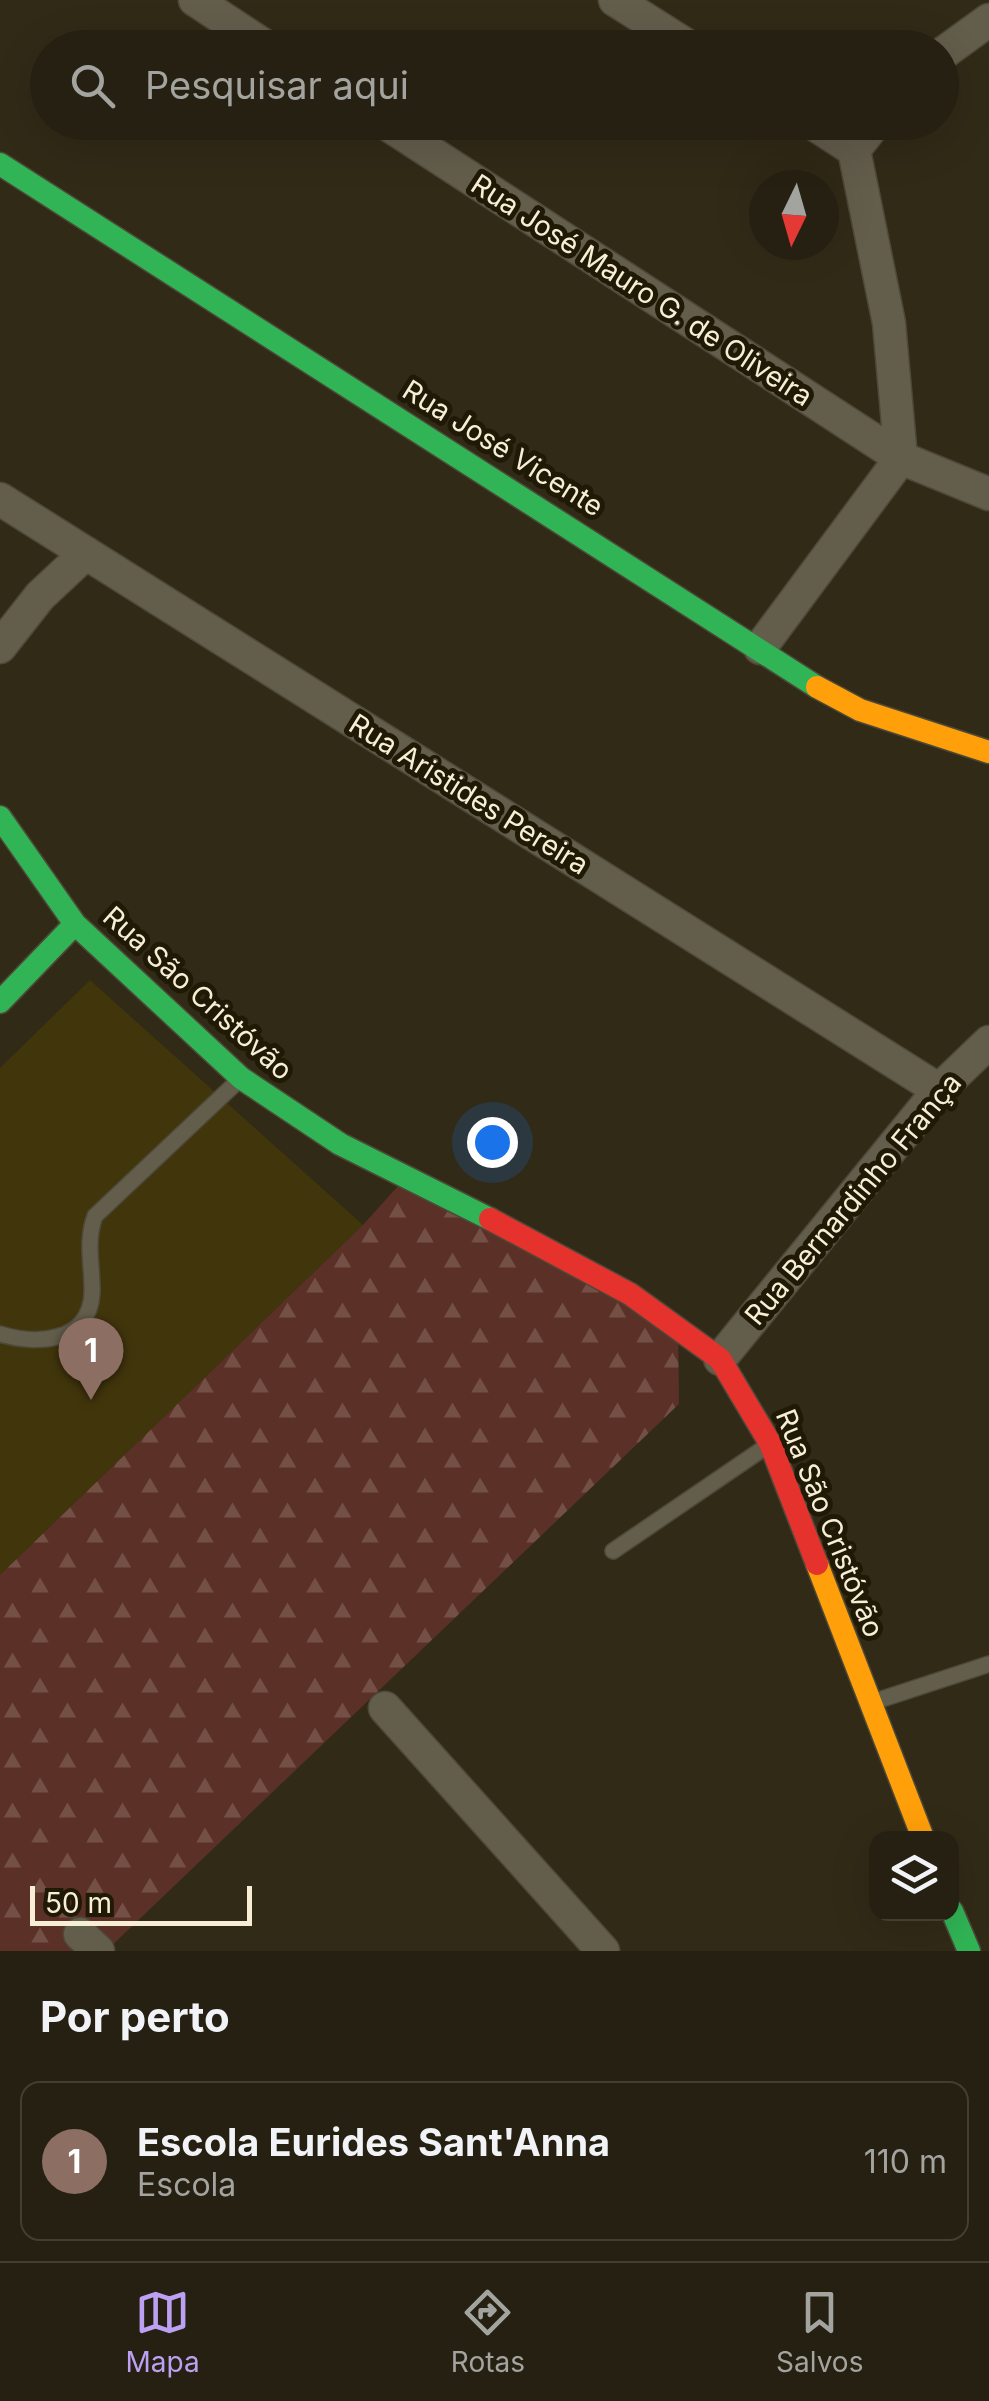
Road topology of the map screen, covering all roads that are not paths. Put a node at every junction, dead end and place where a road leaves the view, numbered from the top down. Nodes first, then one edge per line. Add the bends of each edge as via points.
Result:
1 (195, 0) edge
2 (615, 0) edge
3 (989, 20) edge
4 (241, 30) edge
5 (662, 30) edge
6 (959, 42) edge
7 (412, 140) edge
8 (838, 140) edge
9 (862, 140) edge
10 (854, 150) junction
11 (0, 164) edge
12 (901, 458) junction
13 (989, 494) edge
14 (0, 498) edge
15 (86, 553) junction
16 (0, 647) edge
17 (760, 648) junction
18 (989, 752) edge
19 (0, 817) edge
20 (75, 924) junction
21 (0, 1002) edge
22 (989, 1042) edge
23 (241, 1078) junction
24 (938, 1090) junction
25 (0, 1334) edge
26 (720, 1359) junction
27 (770, 1444) junction
28 (613, 1550) dead end
29 (989, 1664) edge
30 (869, 1703) junction
31 (386, 1708) dead end
32 (920, 1831) edge
33 (956, 1921) edge
34 (603, 1951) edge
35 (969, 1951) edge

1 - 4 street
2 - 5 street
3 - 6 street
7 - 12 street, Rua José Mauro G. de Oliveira
8 - 10 street
9 - 10 street
10 - 12 street via 889,323
11 - 17 main road, Rua José Vicente
12 - 13 street, Rua José Mauro G. de Oliveira
12 - 17 street
14 - 15 street, Rua Aristides Pereira
15 - 16 street
15 - 24 street, Rua Aristides Pereira
17 - 18 main road, Rua José Vicente via 860,710
19 - 20 main road, Rua São Cristóvão
20 - 21 main road
20 - 23 main road, Rua São Cristóvão
22 - 24 street, Rua Bernardinho França
23 - 25 lane via 95,1216 88,1234 92,1296 76,1328 62,1337 23,1341
23 - 26 main road, Rua São Cristóvão via 340,1144 630,1294
24 - 26 street, Rua Bernardinho França
26 - 27 main road, Rua São Cristóvão
27 - 28 lane
27 - 30 main road, Rua São Cristóvão
29 - 30 lane
30 - 32 main road, Rua São Cristóvão
31 - 34 street
33 - 35 main road

